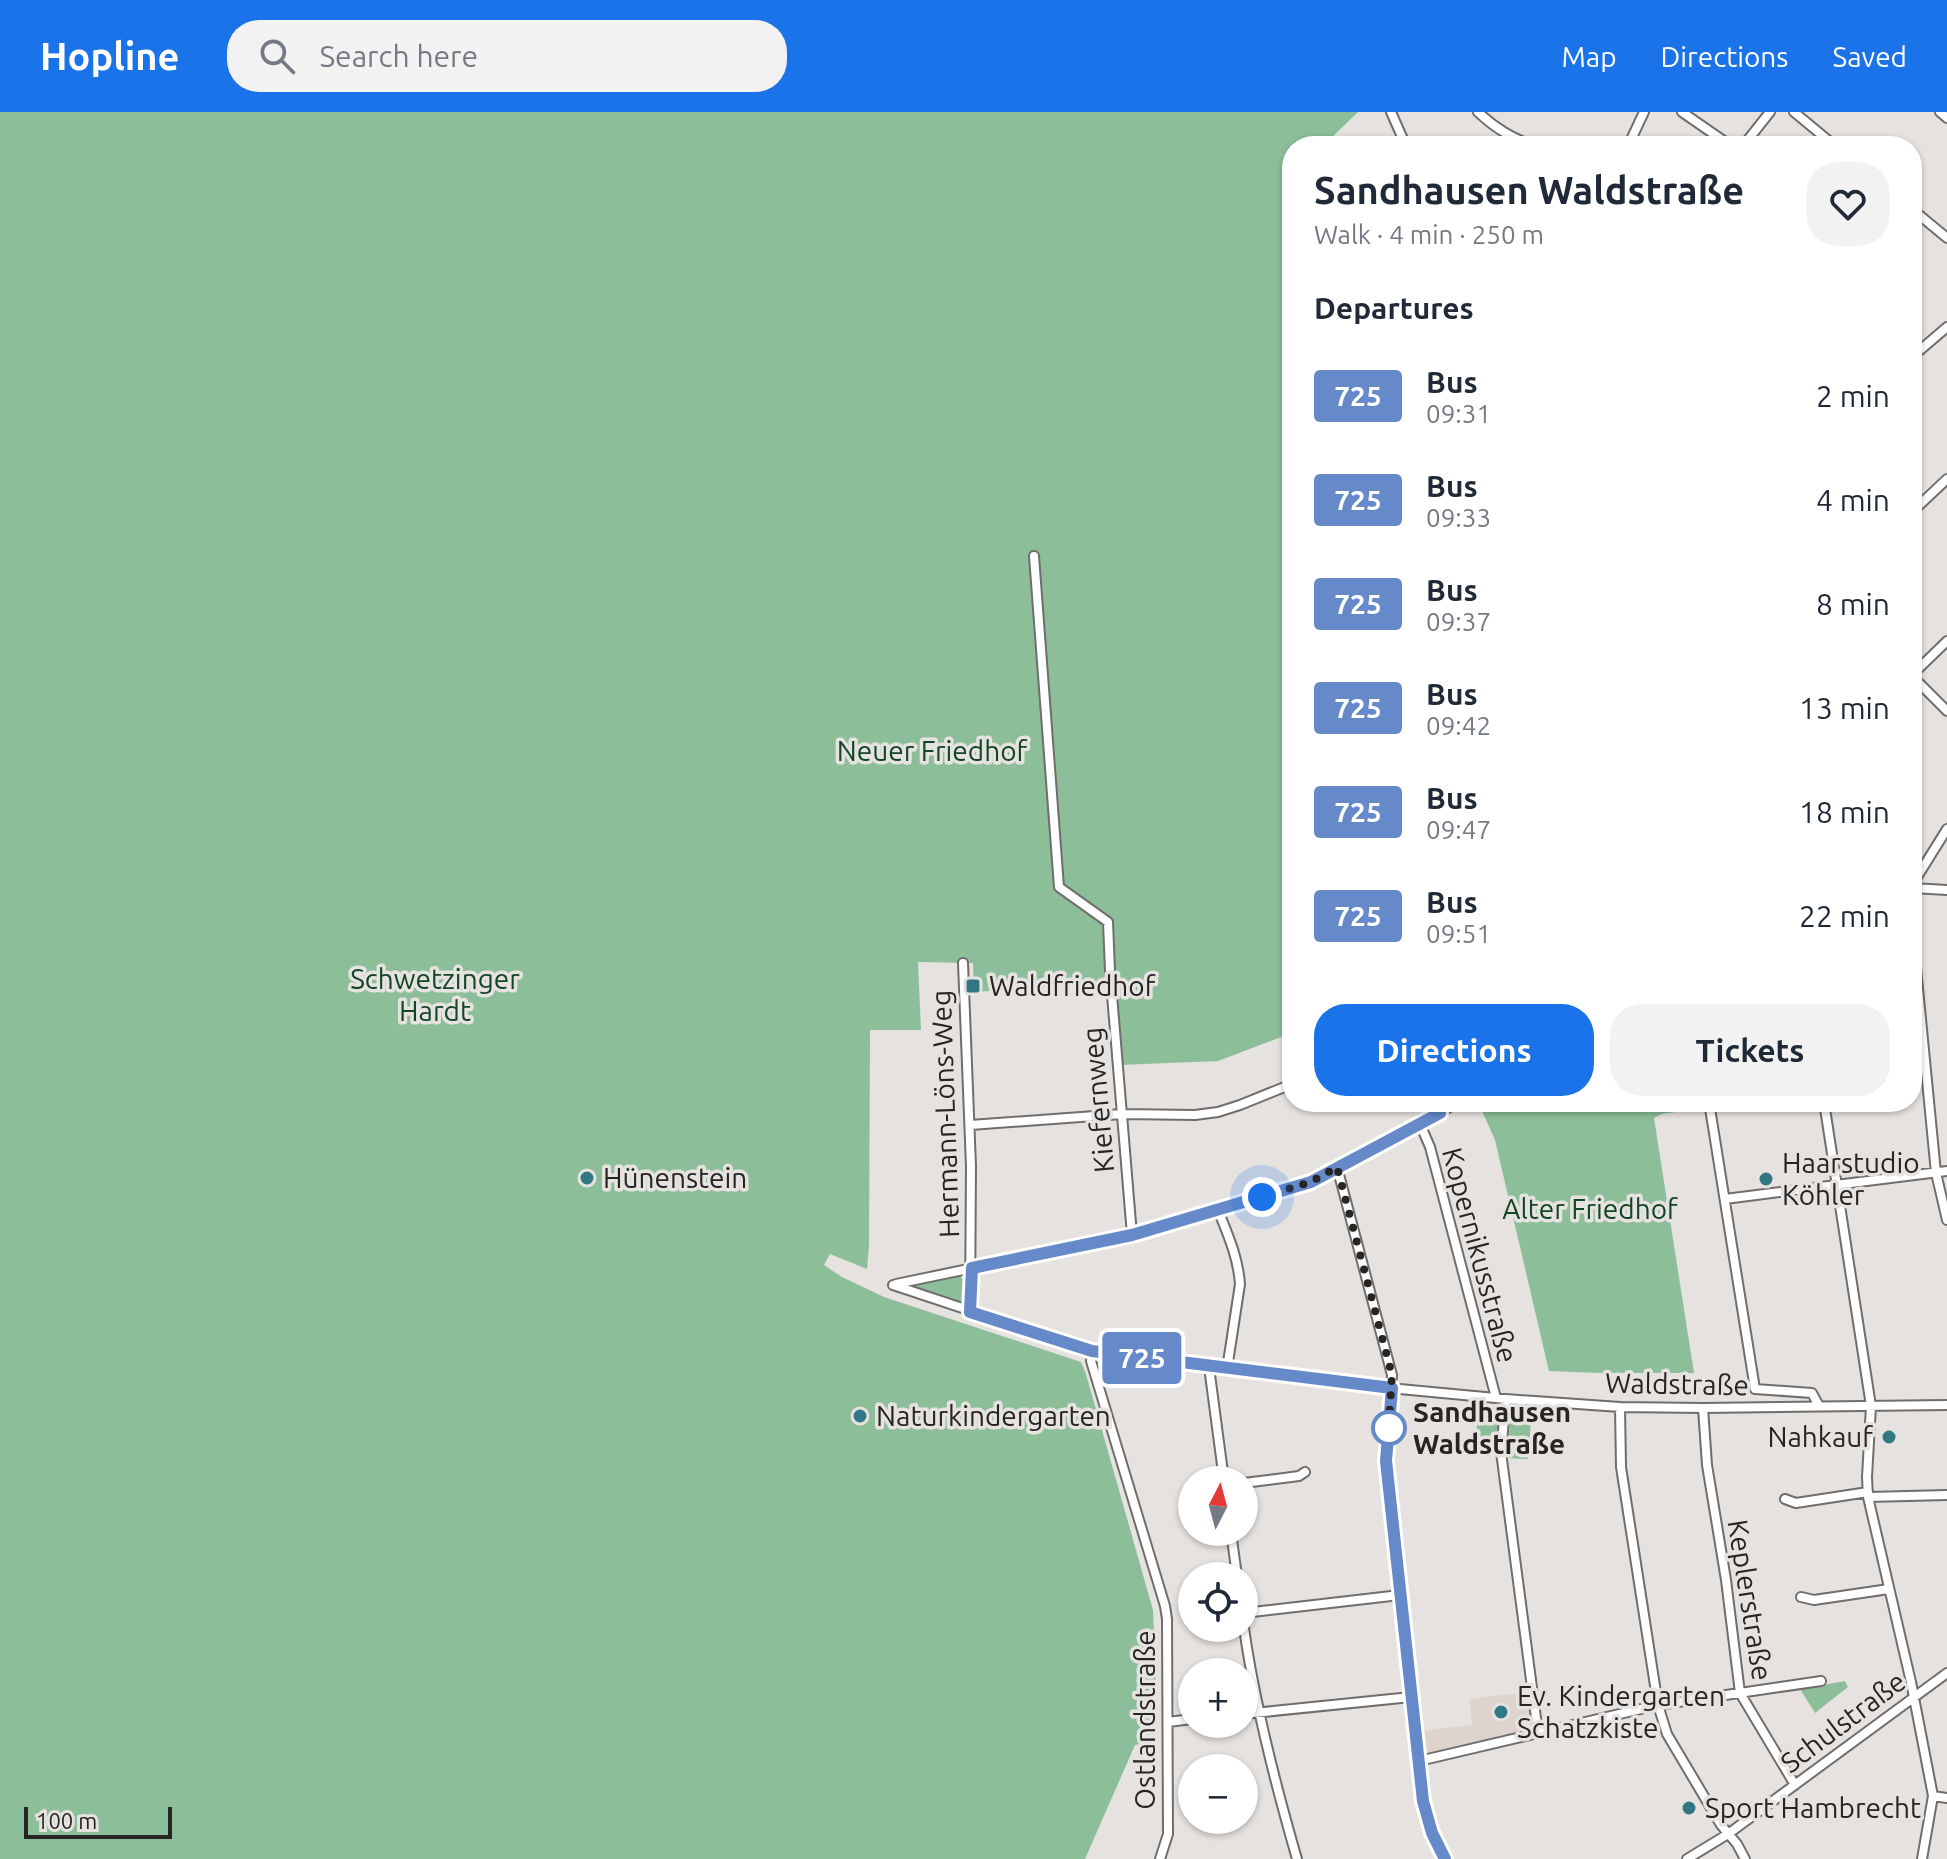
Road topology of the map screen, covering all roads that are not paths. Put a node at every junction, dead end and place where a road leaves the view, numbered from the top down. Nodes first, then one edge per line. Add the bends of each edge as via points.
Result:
1 (1391, 112) edge
2 (1478, 112) edge
3 (1644, 112) edge
4 (1682, 112) edge
5 (1770, 112) edge
6 (1794, 112) edge
7 (1940, 112) edge
8 (1947, 118) edge
9 (1402, 136) edge
10 (1509, 136) edge
11 (1633, 136) edge
12 (1717, 136) edge
13 (1751, 136) edge
14 (1823, 136) edge
15 (1922, 218) edge
16 (1947, 238) edge
17 (1947, 327) edge
18 (1922, 348) edge
19 (1947, 479) edge
20 (1922, 503) edge
21 (1034, 556) dead end
22 (1947, 641) edge
23 (1922, 665) edge
24 (1922, 685) edge
25 (1947, 711) edge
26 (1947, 829) edge
27 (1922, 870) edge
28 (1922, 887) edge
29 (1947, 890) edge
30 (963, 963) dead end
31 (1922, 1030) edge
32 (1282, 1088) edge
33 (1711, 1112) edge
34 (1826, 1112) edge
35 (1440, 1113) edge
36 (1122, 1114) junction
37 (1420, 1124) junction
38 (970, 1125) junction
39 (1337, 1167) junction
40 (1947, 1171) edge
41 (1936, 1173) junction
42 (1837, 1185) junction
43 (1725, 1199) junction
44 (1218, 1210) junction
45 (1947, 1220) edge
46 (1132, 1235) junction
47 (972, 1268) junction
48 (970, 1312) junction
49 (1092, 1351) junction
50 (1209, 1367) junction
51 (1227, 1369) junction
52 (1392, 1388) junction
53 (1501, 1398) junction
54 (1947, 1405) edge
55 (1819, 1406) junction
56 (1871, 1406) junction
57 (1620, 1407) junction
58 (1703, 1408) junction
59 (1222, 1466) edge
60 (1305, 1472) dead end
61 (1258, 1481) edge
62 (1868, 1495) junction
63 (1947, 1495) edge
64 (1785, 1499) dead end
65 (1889, 1589) junction
66 (1400, 1595) junction
67 (1801, 1597) dead end
68 (1258, 1611) edge
69 (1246, 1642) edge
70 (1947, 1673) edge
71 (1821, 1681) dead end
72 (1740, 1693) junction
73 (1914, 1696) junction
74 (1411, 1697) junction
75 (1658, 1705) junction
76 (1259, 1713) junction
77 (1178, 1721) edge
78 (1168, 1722) junction
79 (1538, 1733) junction
80 (1419, 1761) junction
81 (1795, 1785) junction
82 (1933, 1796) junction
83 (1947, 1798) edge
84 (1728, 1834) junction
85 (1160, 1859) edge
86 (1297, 1859) edge
87 (1445, 1859) edge
88 (1687, 1859) edge
89 (1745, 1859) edge
90 (1922, 1859) edge

1 - 9 street
2 - 10 street
3 - 11 street
4 - 12 street
5 - 13 street
6 - 14 street
7 - 8 street
15 - 16 street
17 - 18 street
19 - 20 street
21 - 36 street, Kiefernweg via 1059,887 1108,922
22 - 23 street
24 - 25 street
26 - 27 street
28 - 29 street
30 - 38 street, Hermann-Löns-Weg
31 - 41 street
32 - 36 street via 1218,1112
33 - 43 street
34 - 42 street
35 - 37 street
36 - 38 street
36 - 46 street, Kiefernweg
37 - 39 street
37 - 53 street, Kopernikusstraße
38 - 47 street, Hermann-Löns-Weg
39 - 44 street via 1311,1182
39 - 52 street
40 - 41 street
41 - 42 street
41 - 45 street
42 - 43 street
42 - 56 street
43 - 55 street via 1755,1389 1812,1393
44 - 46 street
44 - 51 street via 1236,1255 1240,1284
46 - 47 street
47 - 48 street, Hermann-Löns-Weg
47 - 48 street, Waldstraße via 893,1285
48 - 49 street, Waldstraße
49 - 50 street, Waldstraße
49 - 78 street, Ostlandstraße via 1165,1606
50 - 51 street, Waldstraße
50 - 59 street
51 - 52 street, Waldstraße
52 - 53 street, Waldstraße
52 - 66 street via 1386,1461
53 - 57 street, Waldstraße
53 - 79 street via 1501,1452
54 - 56 street, Waldstraße
55 - 56 street, Waldstraße
55 - 58 street, Waldstraße
56 - 62 street
57 - 58 street, Waldstraße
57 - 75 street via 1621,1467
58 - 72 street, Keplerstraße
60 - 61 street
62 - 63 street
62 - 64 street via 1796,1503
62 - 65 street
65 - 67 street via 1814,1600
65 - 73 street
66 - 68 street
66 - 74 street
69 - 76 street
70 - 73 street, Schulstraße
71 - 72 street
72 - 75 street
72 - 81 street, Keplerstraße
73 - 81 street, Schulstraße
73 - 82 street
74 - 76 street
74 - 80 street
75 - 79 street
75 - 84 street via 1667,1734
76 - 86 street
77 - 78 street
78 - 85 street, Ostlandstraße via 1168,1834
79 - 80 street
80 - 87 street via 1423,1801
81 - 84 street, Schulstraße
82 - 83 street
82 - 90 street
84 - 88 street, Schulstraße
84 - 89 street

